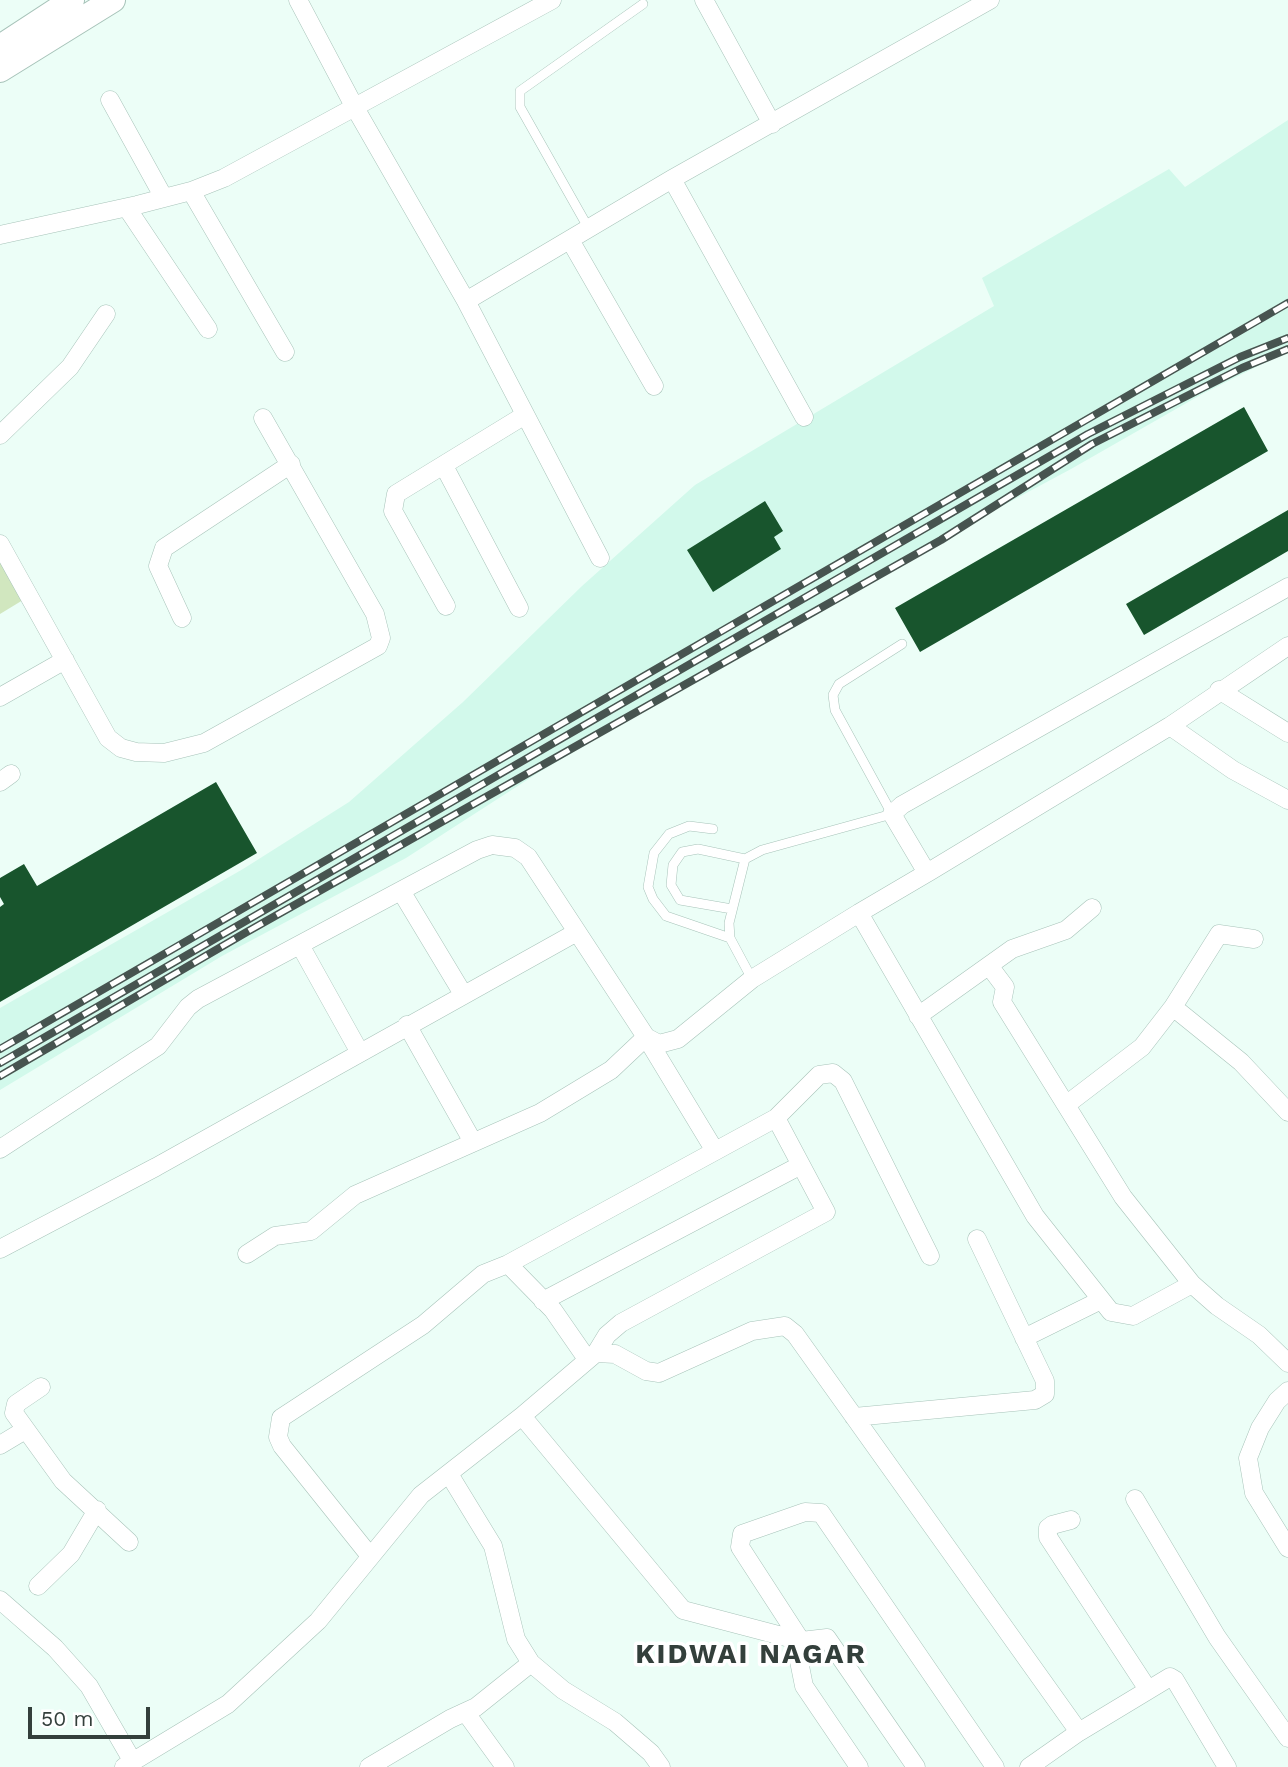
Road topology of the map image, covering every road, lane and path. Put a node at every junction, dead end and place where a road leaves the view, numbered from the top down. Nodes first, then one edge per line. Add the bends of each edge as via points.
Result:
1 (72, 0) edge
2 (113, 0) edge
3 (298, 0) edge
4 (552, 0) edge
5 (704, 0) edge
6 (990, 0) edge
7 (643, 4) dead end
8 (32, 38) junction
9 (0, 47) edge
10 (0, 70) edge
11 (110, 100) dead end
12 (354, 106) junction
13 (772, 124) junction
14 (672, 179) junction
15 (191, 191) junction
16 (164, 198) junction
17 (127, 208) junction
18 (589, 229) junction
19 (0, 235) edge
20 (570, 240) junction
21 (466, 301) junction
22 (106, 314) dead end
23 (208, 329) dead end
24 (285, 352) dead end
25 (654, 386) dead end
26 (525, 415) junction
27 (804, 417) dead end
28 (263, 418) dead end
29 (0, 435) edge
30 (291, 464) junction
31 (444, 466) junction
32 (0, 544) edge
33 (600, 558) dead end
34 (1288, 587) edge
35 (446, 606) dead end
36 (519, 608) dead end
37 (182, 618) dead end
38 (902, 644) dead end
39 (1288, 646) edge
40 (65, 660) junction
41 (1219, 690) junction
42 (0, 696) edge
43 (1170, 726) junction
44 (1288, 733) edge
45 (1288, 800) edge
46 (892, 814) junction
47 (713, 829) dead end
48 (745, 859) junction
49 (927, 873) junction
50 (401, 891) junction
51 (1091, 908) dead end
52 (732, 909) junction
53 (859, 913) junction
54 (577, 932) junction
55 (730, 938) junction
56 (1254, 939) dead end
57 (300, 945) junction
58 (989, 967) junction
59 (752, 979) junction
60 (463, 994) junction
61 (1173, 1007) junction
62 (918, 1016) junction
63 (407, 1025) junction
64 (646, 1037) junction
65 (359, 1051) junction
66 (1066, 1105) junction
67 (1288, 1112) edge
68 (776, 1118) junction
69 (473, 1142) junction
70 (0, 1149) edge
71 (715, 1152) junction
72 (801, 1165) junction
73 (977, 1240) dead end
74 (0, 1249) edge
75 (247, 1254) dead end
76 (930, 1256) dead end
77 (508, 1264) junction
78 (1192, 1283) junction
79 (1101, 1300) junction
80 (543, 1301) junction
81 (1024, 1338) junction
82 (591, 1356) junction
83 (1288, 1363) edge
84 (41, 1387) dead end
85 (1288, 1391) edge
86 (522, 1416) junction
87 (854, 1416) junction
88 (25, 1430) junction
89 (0, 1445) edge
90 (449, 1474) junction
91 (1135, 1499) dead end
92 (97, 1510) junction
93 (1071, 1520) dead end
94 (129, 1542) dead end
95 (1288, 1548) edge
96 (370, 1556) junction
97 (38, 1586) dead end
98 (0, 1601) edge
99 (802, 1641) junction
100 (531, 1664) junction
101 (1147, 1688) junction
102 (466, 1713) junction
103 (1080, 1732) junction
104 (1288, 1738) edge
105 (129, 1764) edge
106 (369, 1767) edge
107 (505, 1767) edge
108 (661, 1767) edge
109 (859, 1767) edge
110 (916, 1767) edge
111 (995, 1767) edge
112 (1029, 1767) edge
113 (1227, 1767) edge

1 - 8 main road
2 - 8 main road
3 - 12 street
4 - 12 street
5 - 13 street
6 - 13 street
7 - 18 lane via 520,91 520,107
8 - 9 main road
8 - 10 main road
11 - 16 street
12 - 15 street via 250,166
12 - 21 street
13 - 14 street
14 - 18 street
14 - 27 street
15 - 16 street
15 - 24 street
16 - 17 street
17 - 19 street
17 - 23 street
18 - 20 street
20 - 21 street
20 - 25 street
21 - 26 street
22 - 29 street via 70,367
26 - 31 street
26 - 33 street
28 - 30 street
30 - 37 street via 164,548 158,566
30 - 40 street via 375,614 380,626 378,646 204,743 164,753 121,748 108,738
31 - 35 street via 396,494 392,503
31 - 36 street
32 - 40 street
34 - 46 street
38 - 46 lane via 839,684 833,695 835,709
39 - 41 street
40 - 42 street
41 - 43 street
41 - 44 street
43 - 45 street via 1233,770
43 - 49 street
46 - 48 lane via 762,850
46 - 49 street
47 - 55 lane via 690,827 668,834 654,853 648,887 666,916
48 - 52 lane
48 - 52 lane via 698,849 682,852 673,865 671,885 680,900
49 - 53 street
50 - 54 street via 477,850 504,845 528,858
50 - 57 street
50 - 60 street
51 - 58 street via 1066,930 1012,949
52 - 55 lane
53 - 59 street
53 - 62 street
54 - 60 street
54 - 64 street
55 - 59 lane
56 - 61 street via 1219,934
57 - 65 street
57 - 70 street via 198,999 158,1046
58 - 62 street
58 - 66 street via 1005,987 1002,1002
59 - 64 street via 678,1039 659,1044
60 - 63 street
61 - 66 street via 1142,1047
61 - 67 street via 1241,1062
62 - 79 street via 1035,1216
63 - 65 street
63 - 69 street
64 - 69 street via 611,1070 563,1100
64 - 71 street
65 - 74 street via 156,1167
66 - 78 street via 1123,1197
68 - 71 street
68 - 72 street
68 - 76 street via 826,1072 843,1081
69 - 75 street via 355,1195 311,1231 275,1236
71 - 77 street
72 - 80 street
72 - 82 street via 826,1212 621,1323
73 - 81 street
77 - 80 street
77 - 96 street via 483,1274 423,1325 281,1418 278,1437 282,1446
78 - 79 street via 1133,1315 1111,1312
78 - 83 street
79 - 81 street
80 - 82 street
81 - 87 street via 1047,1387 1041,1399
82 - 86 street
82 - 87 street via 615,1354 659,1373 752,1331 785,1326
84 - 88 street via 13,1408
85 - 95 street via 1276,1401 1248,1458 1254,1493
86 - 90 street
86 - 99 street via 683,1610
87 - 103 street
88 - 89 street
88 - 92 street via 63,1481
90 - 96 street via 421,1495
90 - 100 street via 493,1546 516,1639
91 - 104 street via 1217,1637
92 - 94 street
92 - 97 street via 71,1554
93 - 101 street via 1052,1525 1048,1537
96 - 105 street via 318,1621 228,1704
98 - 105 street via 55,1648 89,1686
99 - 109 street via 799,1661 804,1686
99 - 110 street via 827,1639
99 - 111 street via 740,1547 740,1539 742,1534 813,1510 827,1519
100 - 102 street
100 - 108 street via 615,1723 652,1753
101 - 103 street
101 - 113 street via 1166,1676 1175,1680
102 - 106 street
102 - 107 street
103 - 112 street

